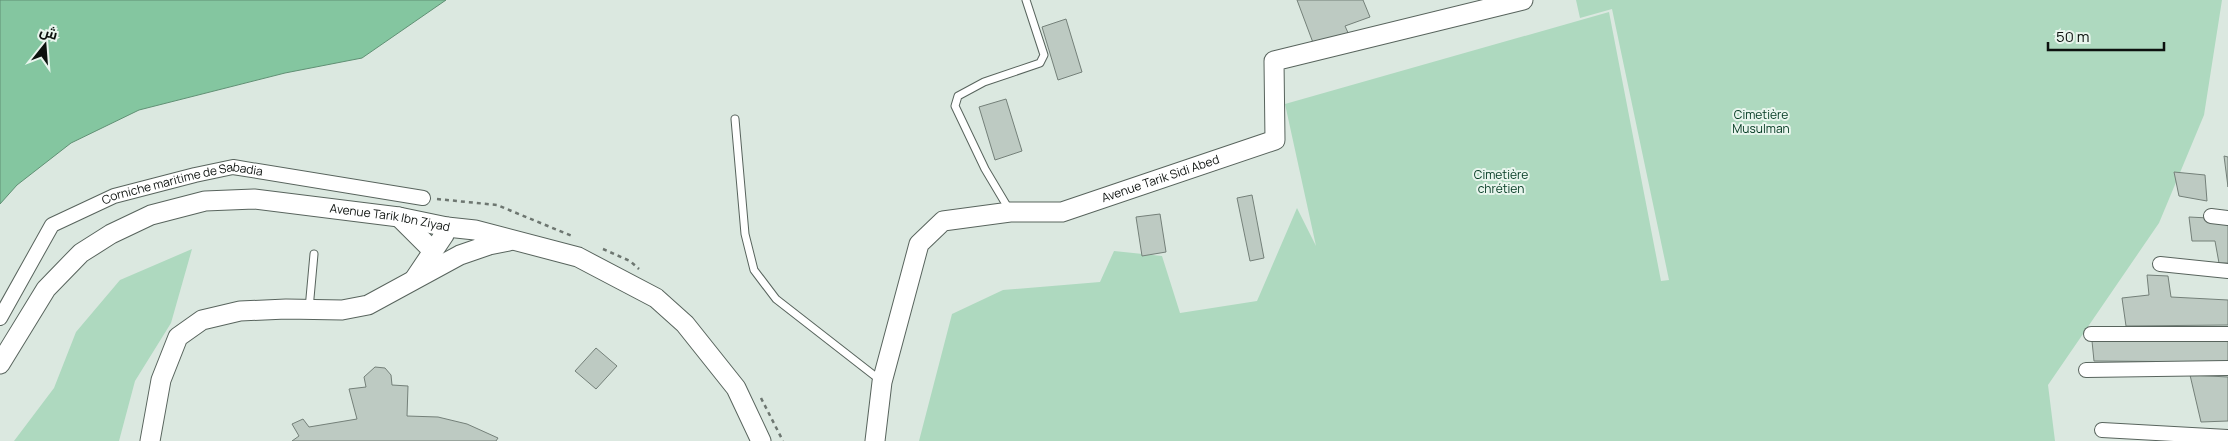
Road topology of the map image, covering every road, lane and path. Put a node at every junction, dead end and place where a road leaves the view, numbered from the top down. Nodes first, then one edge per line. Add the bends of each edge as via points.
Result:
1 (1026, 0) edge
2 (1523, 0) edge
3 (735, 119) dead end
4 (423, 198) dead end
5 (1010, 212) junction
6 (2211, 216) dead end
7 (399, 217) junction
8 (2228, 218) edge
9 (447, 227) junction
10 (475, 230) junction
11 (514, 240) junction
12 (433, 251) junction
13 (314, 254) dead end
14 (460, 255) junction
15 (2160, 264) dead end
16 (2228, 271) edge
17 (414, 279) junction
18 (309, 309) junction
19 (0, 318) edge
20 (2090, 334) dead end
21 (2228, 334) edge
22 (0, 364) edge
23 (2228, 368) edge
24 (2086, 370) dead end
25 (882, 382) junction
26 (2102, 430) dead end
27 (2228, 437) edge
28 (150, 441) edge
29 (761, 441) edge
30 (875, 441) edge

1 - 5 lane via 1044,55 1040,63 984,82 958,96 955,106
2 - 5 street, Avenue Tarik Sidi Abed via 1274,61 1275,140 1062,212
3 - 25 lane via 745,234 754,270 776,299
4 - 19 street, Corniche maritime de Sabadia via 233,167 114,196 52,225
5 - 25 street, Avenue Tarik Sidi Abed via 943,221 919,244
6 - 8 street
7 - 9 street, Avenue Tarik Ibn Ziyad
7 - 12 street
7 - 22 street, Avenue Tarik Ibn Ziyad via 254,199 205,201 151,215 81,253 46,289
9 - 10 street, Avenue Tarik Ibn Ziyad
9 - 12 street
10 - 11 street, Avenue Tarik Ibn Ziyad
10 - 14 street
11 - 14 street via 489,244
11 - 29 street, Avenue Tarik Ibn Ziyad via 578,257 656,298 685,324 736,388
12 - 17 street
13 - 18 lane
14 - 17 street
15 - 16 street
17 - 18 street via 368,305 342,310
18 - 28 street via 240,311 202,320 178,337 161,380
20 - 21 street
23 - 24 street
25 - 30 street, Avenue Tarik Sidi Abed
26 - 27 street

